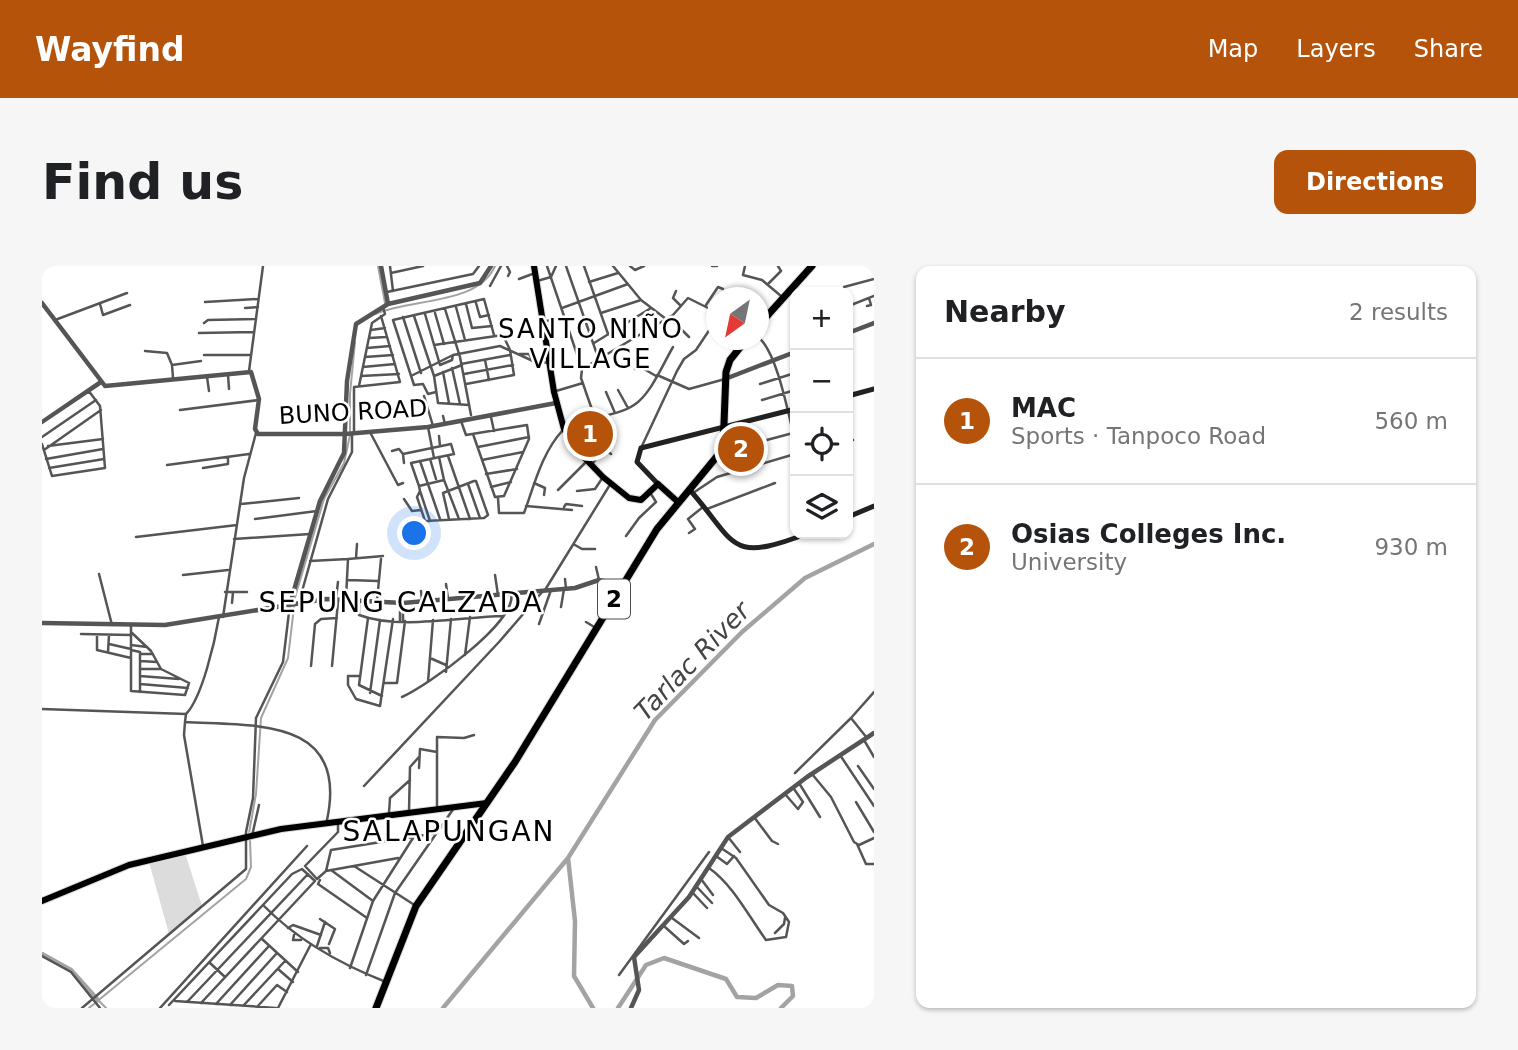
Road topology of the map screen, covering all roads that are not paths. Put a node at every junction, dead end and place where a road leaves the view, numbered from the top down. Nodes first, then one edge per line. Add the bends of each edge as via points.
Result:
1 (262, 266) edge
2 (381, 266) edge
3 (390, 266) edge
4 (423, 266) edge
5 (479, 266) edge
6 (491, 266) edge
7 (501, 266) edge
8 (507, 266) edge
9 (547, 266) edge
10 (556, 266) edge
11 (566, 266) edge
12 (584, 266) edge
13 (613, 266) edge
14 (630, 266) edge
15 (643, 266) edge
16 (712, 266) edge
17 (718, 266) edge
18 (745, 266) edge
19 (778, 266) edge
20 (812, 266) edge
21 (391, 273) junction
22 (535, 273) edge
23 (618, 273) junction
24 (508, 276) dead end
25 (551, 277) junction
26 (519, 279) dead end
27 (874, 279) edge
28 (589, 282) junction
29 (628, 284) junction
30 (768, 284) junction
31 (490, 286) dead end
32 (844, 287) dead end
33 (393, 290) junction
34 (676, 291) dead end
35 (387, 292) dead end
36 (127, 293) dead end
37 (874, 296) edge
38 (595, 297) junction
39 (784, 298) junction
40 (869, 298) junction
41 (258, 299) junction
42 (641, 300) junction
43 (475, 301) junction
44 (205, 302) dead end
45 (578, 302) junction
46 (42, 303) edge
47 (100, 304) junction
48 (466, 304) junction
49 (853, 304) edge
50 (130, 305) dead end
51 (681, 306) junction
52 (706, 306) edge
53 (867, 306) dead end
54 (258, 307) junction
55 (456, 307) junction
56 (245, 308) dead end
57 (651, 308) junction
58 (445, 309) junction
59 (562, 309) junction
60 (384, 310) junction
61 (435, 312) junction
62 (601, 313) junction
63 (425, 314) junction
64 (769, 314) edge
65 (414, 315) junction
66 (489, 315) junction
67 (403, 317) junction
68 (669, 317) junction
69 (256, 319) junction
70 (553, 319) dead end
71 (55, 320) junction
72 (544, 322) junction
73 (204, 323) dead end
74 (874, 323) edge
75 (492, 326) junction
76 (385, 328) junction
77 (371, 330) junction
78 (853, 331) edge
79 (254, 332) junction
80 (199, 333) dead end
81 (608, 334) junction
82 (494, 335) junction
83 (706, 335) edge
84 (387, 337) junction
85 (689, 337) dead end
86 (369, 338) junction
87 (466, 340) junction
88 (454, 342) junction
89 (444, 344) junction
90 (593, 344) junction
91 (434, 345) junction
92 (390, 346) junction
93 (673, 347) dead end
94 (367, 348) junction
95 (738, 350) edge
96 (767, 350) edge
97 (145, 351) dead end
98 (459, 353) junction
99 (510, 353) junction
100 (790, 354) edge
101 (204, 355) dead end
102 (251, 355) junction
103 (393, 355) junction
104 (365, 357) junction
105 (439, 360) junction
106 (485, 360) junction
107 (599, 360) junction
108 (201, 361) dead end
109 (772, 361) junction
110 (550, 363) junction
111 (395, 364) junction
112 (172, 365) junction
113 (462, 365) junction
114 (513, 365) junction
115 (430, 366) junction
116 (363, 367) junction
117 (452, 368) junction
118 (487, 369) junction
119 (582, 369) junction
120 (635, 369) dead end
121 (249, 371) junction
122 (443, 372) junction
123 (228, 373) junction
124 (421, 373) junction
125 (399, 374) junction
126 (463, 374) junction
127 (790, 374) edge
128 (411, 375) junction
129 (657, 375) junction
130 (207, 376) junction
131 (361, 376) junction
132 (434, 376) junction
133 (778, 378) junction
134 (725, 379) junction
135 (173, 380) junction
136 (489, 380) junction
137 (100, 383) junction
138 (583, 383) junction
139 (671, 383) junction
140 (466, 384) junction
141 (760, 384) dead end
142 (359, 386) junction
143 (229, 389) dead end
144 (874, 389) edge
145 (618, 390) dead end
146 (89, 391) junction
147 (209, 391) dead end
148 (436, 392) junction
149 (554, 392) junction
150 (606, 392) dead end
151 (790, 392) edge
152 (783, 394) junction
153 (853, 395) edge
154 (424, 396) dead end
155 (96, 400) junction
156 (259, 400) junction
157 (762, 400) dead end
158 (449, 403) junction
159 (556, 403) junction
160 (460, 404) junction
161 (470, 405) junction
162 (628, 409) junction
163 (100, 410) junction
164 (180, 410) dead end
165 (788, 411) junction
166 (615, 413) junction
167 (471, 415) dead end
168 (443, 416) dead end
169 (491, 416) junction
170 (790, 420) edge
171 (461, 421) junction
172 (589, 421) junction
173 (596, 421) junction
174 (42, 422) edge
175 (444, 424) junction
176 (430, 426) junction
177 (725, 426) junction
178 (564, 429) junction
179 (494, 431) junction
180 (371, 432) junction
181 (256, 433) junction
182 (345, 434) junction
183 (353, 434) junction
184 (473, 434) junction
185 (790, 434) edge
186 (439, 436) dead end
187 (42, 437) edge
188 (529, 438) junction
189 (103, 439) junction
190 (763, 441) dead end
191 (42, 444) edge
192 (48, 446) junction
193 (440, 446) junction
194 (478, 447) junction
195 (432, 448) junction
196 (641, 448) junction
197 (103, 449) junction
198 (604, 449) junction
199 (44, 450) edge
200 (392, 451) dead end
201 (523, 452) junction
202 (249, 454) junction
203 (403, 454) junction
204 (611, 454) dead end
205 (448, 455) junction
206 (790, 455) edge
207 (228, 456) junction
208 (439, 457) junction
209 (104, 458) junction
210 (432, 458) junction
211 (46, 459) junction
212 (482, 460) junction
213 (420, 461) junction
214 (404, 463) dead end
215 (589, 464) junction
216 (167, 465) dead end
217 (49, 468) junction
218 (203, 468) dead end
219 (517, 468) junction
220 (486, 474) junction
221 (603, 477) junction
222 (436, 479) junction
223 (444, 480) junction
224 (428, 482) junction
225 (511, 482) junction
226 (403, 483) dead end
227 (468, 483) junction
228 (534, 483) junction
229 (611, 483) junction
230 (775, 483) dead end
231 (658, 484) junction
232 (419, 486) junction
233 (459, 486) junction
234 (491, 487) junction
235 (450, 489) junction
236 (558, 490) dead end
237 (421, 491) junction
238 (577, 491) dead end
239 (691, 491) junction
240 (650, 493) junction
241 (544, 495) dead end
242 (299, 498) dead end
243 (498, 498) junction
244 (404, 499) dead end
245 (678, 502) junction
246 (241, 504) junction
247 (874, 505) edge
248 (526, 506) junction
249 (582, 506) dead end
250 (564, 507) junction
251 (704, 508) junction
252 (421, 510) junction
253 (572, 510) dead end
254 (317, 511) junction
255 (853, 514) edge
256 (480, 518) junction
257 (255, 519) dead end
258 (440, 519) junction
259 (449, 519) junction
260 (459, 519) junction
261 (470, 519) junction
262 (430, 521) junction
263 (237, 525) junction
264 (689, 533) dead end
265 (310, 534) junction
266 (626, 536) dead end
267 (136, 537) dead end
268 (790, 537) edge
269 (234, 539) junction
270 (791, 539) edge
271 (357, 544) dead end
272 (575, 545) junction
273 (767, 547) junction
274 (595, 549) dead end
275 (356, 558) junction
276 (348, 559) junction
277 (310, 561) junction
278 (596, 567) dead end
279 (229, 570) junction
280 (99, 574) dead end
281 (183, 575) dead end
282 (495, 575) dead end
283 (565, 579) dead end
284 (348, 580) junction
285 (599, 580) junction
286 (378, 581) junction
287 (338, 582) dead end
288 (446, 584) dead end
289 (623, 585) junction
290 (565, 589) junction
291 (546, 590) junction
292 (421, 591) dead end
293 (225, 592) junction
294 (233, 592) junction
295 (247, 592) dead end
296 (511, 593) junction
297 (498, 594) junction
298 (337, 598) junction
299 (346, 599) junction
300 (448, 599) junction
301 (359, 600) junction
302 (422, 601) junction
303 (377, 602) junction
304 (232, 603) dead end
305 (402, 603) junction
306 (294, 604) junction
307 (561, 607) dead end
308 (470, 616) junction
309 (503, 616) junction
310 (221, 617) junction
311 (337, 618) junction
312 (368, 618) junction
313 (380, 618) junction
314 (452, 618) junction
315 (393, 619) junction
316 (403, 620) junction
317 (433, 620) junction
318 (586, 622) dead end
319 (42, 623) edge
320 (539, 624) dead end
321 (103, 625) junction
322 (112, 625) junction
323 (131, 625) junction
324 (596, 628) junction
325 (131, 633) junction
326 (82, 634) dead end
327 (97, 635) junction
328 (103, 635) junction
329 (109, 635) junction
330 (109, 644) junction
331 (147, 647) junction
332 (131, 648) junction
333 (108, 653) junction
334 (140, 654) junction
335 (153, 654) junction
336 (466, 655) junction
337 (131, 658) junction
338 (429, 658) junction
339 (140, 661) junction
340 (157, 662) junction
341 (446, 665) junction
342 (311, 666) dead end
343 (332, 666) dead end
344 (140, 669) junction
345 (161, 669) junction
346 (446, 672) junction
347 (140, 676) junction
348 (360, 676) junction
349 (182, 680) junction
350 (384, 683) junction
351 (428, 683) junction
352 (140, 684) junction
353 (188, 688) junction
354 (140, 692) junction
355 (874, 692) edge
356 (370, 693) junction
357 (382, 696) junction
358 (402, 697) dead end
359 (42, 709) edge
360 (186, 714) junction
361 (851, 718) junction
362 (185, 722) junction
363 (258, 726) junction
364 (874, 733) edge
365 (474, 735) dead end
366 (865, 739) junction
367 (437, 752) junction
368 (840, 755) junction
369 (419, 757) junction
370 (874, 757) edge
371 (858, 766) dead end
372 (419, 768) dead end
373 (795, 773) dead end
374 (812, 774) junction
375 (410, 780) junction
376 (799, 783) junction
377 (364, 786) dead end
378 (793, 787) junction
379 (874, 789) edge
380 (785, 794) junction
381 (856, 802) dead end
382 (487, 803) junction
383 (259, 805) dead end
384 (456, 805) junction
385 (874, 805) edge
386 (437, 808) junction
387 (410, 811) junction
388 (390, 815) junction
389 (754, 817) junction
390 (820, 817) dead end
391 (327, 820) junction
392 (338, 822) junction
393 (437, 832) junction
394 (874, 832) edge
395 (249, 836) junction
396 (728, 837) junction
397 (414, 838) junction
398 (874, 838) edge
399 (778, 844) dead end
400 (856, 844) junction
401 (204, 846) junction
402 (307, 846) dead end
403 (721, 848) junction
404 (320, 850) junction
405 (331, 850) junction
406 (709, 852) dead end
407 (740, 852) dead end
408 (716, 856) junction
409 (734, 856) junction
410 (398, 858) junction
411 (874, 864) edge
412 (354, 866) junction
413 (709, 867) junction
414 (328, 870) junction
415 (308, 874) junction
416 (701, 879) junction
417 (318, 880) junction
418 (381, 885) junction
419 (696, 886) junction
420 (692, 892) junction
421 (395, 893) junction
422 (713, 895) dead end
423 (42, 901) edge
424 (373, 901) junction
425 (712, 903) dead end
426 (263, 905) junction
427 (416, 906) junction
428 (707, 908) dead end
429 (271, 913) junction
430 (785, 915) junction
431 (367, 918) junction
432 (672, 918) junction
433 (320, 919) dead end
434 (279, 920) junction
435 (326, 922) junction
436 (665, 927) junction
437 (287, 928) junction
438 (775, 933) dead end
439 (320, 935) junction
440 (699, 938) dead end
441 (262, 939) junction
442 (688, 941) dead end
443 (311, 944) junction
444 (329, 944) dead end
445 (270, 946) junction
446 (318, 947) junction
447 (278, 953) junction
448 (330, 955) junction
449 (42, 956) edge
450 (633, 956) junction
451 (285, 961) junction
452 (210, 962) junction
453 (350, 968) junction
454 (278, 969) junction
455 (218, 970) junction
456 (298, 972) junction
457 (366, 975) junction
458 (619, 975) dead end
459 (226, 977) junction
460 (293, 982) junction
461 (388, 983) junction
462 (287, 992) junction
463 (173, 1001) junction
464 (187, 1002) junction
465 (95, 1003) edge
466 (201, 1003) junction
467 (216, 1004) junction
468 (230, 1004) junction
469 (169, 1005) dead end
470 (243, 1006) junction
471 (257, 1007) edge
472 (82, 1008) edge
473 (92, 1008) edge
474 (160, 1008) edge
475 (278, 1008) edge
476 (376, 1008) edge
477 (631, 1008) edge

1 - 41 street
2 - 60 street
3 - 21 street
4 - 21 street
5 - 33 street via 473,274
6 - 60 street via 486,278 475,285
7 - 31 street
8 - 24 street
9 - 25 street
10 - 25 street
11 - 45 street
12 - 28 street
13 - 23 street
14 - 15 street via 635,270
16 - 17 street
18 - 30 street via 743,275
19 - 30 street via 781,271
20 - 39 highway
21 - 33 street
22 - 25 street
22 - 26 street
22 - 72 main road
23 - 28 street
23 - 29 street
25 - 59 street
27 - 32 street
28 - 38 street
29 - 38 street
29 - 42 street
30 - 39 street
33 - 35 street
34 - 51 street via 673,298
36 - 47 street
37 - 40 street
38 - 45 street
38 - 62 street
39 - 64 highway
40 - 49 street
40 - 53 street
41 - 44 street
41 - 54 street
42 - 57 street
42 - 62 street
43 - 48 street
43 - 66 street via 484,299
43 - 66 street via 480,317
45 - 59 street
45 - 90 street
46 - 71 street
47 - 50 street via 103,314
47 - 71 street
48 - 55 street
48 - 75 street via 472,328
51 - 52 street via 688,298
51 - 68 street
54 - 56 street
54 - 69 street
55 - 58 street
55 - 87 street
57 - 68 street
57 - 81 street
58 - 61 street
58 - 88 street
59 - 119 street
60 - 76 street
60 - 77 street
60 - 182 street via 366,316 354,329
61 - 63 street
61 - 89 street
62 - 81 street
63 - 65 street
63 - 91 street
65 - 67 street
65 - 115 street
66 - 75 street
67 - 124 street
67 - 128 street via 393,320
68 - 85 street
68 - 107 street
69 - 73 street
69 - 79 street
70 - 72 street
71 - 137 street
72 - 110 main road
74 - 78 street
75 - 82 street
76 - 77 street
76 - 84 street
77 - 86 street
79 - 80 street
79 - 102 street
81 - 90 street
82 - 87 street
82 - 99 street via 503,335
83 - 139 street via 683,360
84 - 86 street
84 - 92 street
86 - 94 street
87 - 88 street
88 - 89 street
88 - 98 street
89 - 91 street
90 - 107 street
91 - 105 street
92 - 94 street
92 - 103 street
93 - 129 street
94 - 104 street
95 - 134 highway, 2
96 - 109 street
97 - 112 street via 168,353
98 - 99 street via 500,346
98 - 105 street via 440,365
98 - 113 street
99 - 106 street
99 - 110 street
99 - 114 street
100 - 109 street
101 - 102 street
102 - 121 street
103 - 104 street
103 - 111 street
104 - 116 street
105 - 115 street
106 - 113 street
106 - 118 street
107 - 119 street
108 - 112 street
109 - 133 street
109 - 134 street
110 - 149 main road
111 - 116 street
111 - 125 street
112 - 135 street
113 - 117 street
113 - 126 street
114 - 118 street
114 - 136 street via 514,376
115 - 124 street
115 - 132 street
116 - 131 street
117 - 122 street
117 - 160 street
118 - 126 street
118 - 136 street
119 - 138 street
120 - 129 street via 639,366
121 - 123 street
121 - 156 street, BUNO ROAD
122 - 132 street
122 - 158 street
123 - 130 street
123 - 143 street
124 - 128 street
125 - 131 street
125 - 142 street via 400,383
126 - 140 street
127 - 133 street
128 - 148 street via 415,385 423,384 427,393
129 - 139 street
129 - 162 street via 637,404
130 - 135 street
130 - 147 street
131 - 142 street
132 - 148 street
133 - 141 street
133 - 152 street
134 - 139 street via 691,389
134 - 177 highway, 2
135 - 137 street via 110,387
136 - 140 street
137 - 146 street
138 - 149 street
138 - 173 street
139 - 196 street
140 - 161 street
142 - 183 street via 354,388
144 - 153 main road
145 - 162 street
146 - 155 street
146 - 174 street
148 - 158 street via 439,404
149 - 159 main road
150 - 166 street
151 - 152 street
152 - 157 street
152 - 165 street
154 - 176 street
155 - 163 street
155 - 187 street
156 - 164 street
156 - 181 street, BUNO ROAD
158 - 160 street
159 - 169 street, BUNO ROAD
159 - 178 main road
160 - 161 street
161 - 167 street
162 - 166 street
163 - 189 street
163 - 192 street
165 - 170 street
165 - 177 main road
166 - 173 street
168 - 175 street
169 - 171 street, BUNO ROAD
169 - 179 street
171 - 175 street, BUNO ROAD
171 - 184 street via 465,434
172 - 173 street
172 - 178 street
172 - 198 street via 606,444
175 - 176 street, BUNO ROAD
176 - 180 street, BUNO ROAD
176 - 195 street
177 - 196 main road
177 - 239 highway, 2 via 723,449
178 - 215 main road
178 - 228 street
179 - 184 street
179 - 188 street via 526,425
180 - 183 street, BUNO ROAD
180 - 226 street via 398,485
181 - 182 street, BUNO ROAD
181 - 202 street
182 - 183 street, BUNO ROAD
182 - 254 street via 343,457
183 - 277 street via 352,452 328,499
184 - 194 street
185 - 190 street
186 - 193 street
188 - 194 street
188 - 201 street
189 - 192 street
189 - 197 street
191 - 199 street
192 - 199 street
193 - 195 street
193 - 205 street via 452,444 454,454
194 - 212 street
195 - 203 street
195 - 210 street
196 - 231 main road via 637,463
197 - 209 street
197 - 211 street
198 - 204 street
198 - 215 street
199 - 211 street
200 - 203 street via 400,449
201 - 212 street
201 - 219 street
202 - 207 street
202 - 246 street
203 - 214 street
205 - 208 street
205 - 233 street
206 - 239 street via 725,474
207 - 216 street
207 - 218 street via 228,464
208 - 210 street
208 - 223 street
209 - 217 street
209 - 217 street via 105,468 52,476
210 - 213 street
210 - 222 street
211 - 217 street
212 - 220 street
213 - 224 street
213 - 232 street via 411,464
215 - 221 main road
215 - 236 street
219 - 220 street
219 - 225 street
220 - 234 street
221 - 229 main road
221 - 238 street via 595,489
222 - 223 street
222 - 224 street
223 - 235 street
224 - 232 street
224 - 258 street
225 - 234 street
225 - 243 street via 506,495
227 - 233 street
227 - 256 street
227 - 256 street via 476,481 488,515
228 - 241 street via 545,488
228 - 248 street
229 - 240 main road via 634,500
229 - 272 street
230 - 251 street
231 - 240 main road
231 - 245 main road
232 - 237 street
233 - 235 street
233 - 261 street
234 - 243 street
235 - 259 street via 442,496
235 - 260 street
237 - 252 street via 417,497
237 - 262 street
239 - 245 highway, 2
239 - 251 main road
240 - 266 street via 656,502
242 - 246 street
243 - 248 street via 499,513 523,513
244 - 252 street via 412,511
245 - 289 highway, 2
246 - 263 street
247 - 255 main road
248 - 250 street
249 - 250 street
250 - 253 street
251 - 264 street via 688,520 695,528
251 - 273 main road via 730,540 747,548
252 - 262 street via 425,521
254 - 257 street
254 - 265 street
256 - 261 street
258 - 259 street
258 - 262 street
259 - 260 street
260 - 261 street
263 - 267 street
263 - 269 street
265 - 269 street
265 - 306 street
268 - 273 main road
269 - 279 street
270 - 273 main road
271 - 275 street
272 - 274 street
272 - 291 street
275 - 276 street
275 - 286 street via 382,557
276 - 277 street
276 - 284 street
277 - 306 street
278 - 285 street
279 - 281 street
279 - 293 street
280 - 322 street
282 - 297 street
283 - 290 street
284 - 286 street
284 - 299 street
285 - 289 street
285 - 290 street
286 - 303 street
287 - 298 street
288 - 300 street
289 - 324 highway, 2
290 - 291 street
290 - 307 street
291 - 296 street
291 - 320 street
291 - 377 street
292 - 302 street
293 - 294 street
293 - 310 street
294 - 295 street
294 - 304 street
296 - 297 street
296 - 309 street via 513,603
297 - 300 street
298 - 299 street
298 - 306 street
298 - 311 street
299 - 301 street
300 - 302 street
301 - 303 street
301 - 312 street via 359,615
302 - 305 street
303 - 305 street
305 - 316 street
306 - 310 street
306 - 363 street via 285,657 258,710
308 - 309 street
308 - 314 street
308 - 336 street
309 - 336 street
310 - 323 street
310 - 360 street
311 - 342 street via 315,624
311 - 343 street
312 - 313 street
312 - 348 street
313 - 315 street
313 - 356 street
314 - 317 street
314 - 341 street
315 - 316 street
315 - 350 street
316 - 317 street
316 - 350 street via 397,682
317 - 338 street
318 - 324 street
319 - 321 street
321 - 322 street
321 - 328 street
322 - 323 street
323 - 325 street
324 - 382 highway, 2
325 - 329 street
325 - 331 street
325 - 332 street
326 - 327 street
327 - 328 street
327 - 333 street via 97,650
328 - 329 street
329 - 330 street
330 - 332 street
330 - 333 street
331 - 332 street
331 - 335 street
332 - 334 street
332 - 337 street
333 - 337 street
334 - 335 street
334 - 339 street
335 - 340 street
336 - 346 street
337 - 354 street via 131,691
338 - 341 street
338 - 351 street
339 - 340 street
339 - 344 street
340 - 345 street
341 - 346 street
344 - 345 street
344 - 347 street
345 - 349 street
346 - 351 street
347 - 349 street
347 - 352 street
348 - 356 street via 359,687
348 - 357 street via 348,676 356,699 380,706
349 - 353 street via 189,683
350 - 357 street
351 - 358 street
352 - 353 street
352 - 354 street
353 - 354 street via 184,696
355 - 361 street
356 - 357 street
359 - 360 street
360 - 362 street
361 - 366 street
361 - 373 street
362 - 363 street
362 - 401 street
363 - 391 street via 288,731 318,754 331,787
363 - 395 street
364 - 366 street
365 - 367 street via 438,736
366 - 368 street
366 - 370 street
367 - 369 street via 420,748
367 - 386 street
368 - 374 street
368 - 385 street
369 - 372 street
369 - 375 street via 410,767
371 - 379 street
374 - 376 street
374 - 400 street via 831,797
375 - 387 street
375 - 388 street via 390,798
376 - 378 street
376 - 390 street
378 - 380 street
378 - 380 street via 803,802 798,808
380 - 389 street
381 - 394 street
382 - 384 main road
382 - 427 highway, 2
383 - 395 street
384 - 386 main road
384 - 393 street
386 - 387 main road
387 - 388 main road
388 - 392 main road
389 - 396 street
389 - 399 street
391 - 392 main road
391 - 395 main road
392 - 404 street via 338,832
393 - 397 street
393 - 421 street
395 - 401 main road
395 - 465 street via 242,876
396 - 403 street
396 - 407 street
397 - 405 street
397 - 410 street
398 - 400 street
400 - 411 street via 865,863
401 - 423 main road via 129,865
402 - 474 street
403 - 408 street
403 - 409 street
404 - 405 street
404 - 417 street via 305,866
405 - 414 street
406 - 450 street
408 - 409 street via 727,864
408 - 413 street
409 - 430 street via 769,905
410 - 412 street
410 - 418 street
412 - 414 street
412 - 418 street
413 - 416 street
413 - 430 street via 729,884 768,941 786,937 789,922
414 - 417 street
414 - 424 street
415 - 417 street
415 - 426 street via 302,869 292,874
415 - 429 street
416 - 419 street
416 - 422 street
417 - 431 street
417 - 434 street
418 - 421 street
418 - 424 street
419 - 420 street
419 - 425 street
420 - 428 street
420 - 432 street
421 - 427 street
421 - 457 street
424 - 431 street
426 - 429 street
426 - 452 street
427 - 461 highway, 2
429 - 434 street
429 - 455 street
430 - 438 street
431 - 453 street
432 - 436 street
432 - 440 street
433 - 435 street
434 - 437 street
434 - 441 street
435 - 439 street
435 - 444 street via 335,929
436 - 442 street via 684,944
436 - 450 street
437 - 439 street via 293,925
437 - 443 street
439 - 446 street
441 - 445 street
441 - 459 street
443 - 446 street
443 - 456 street
445 - 447 street
445 - 467 street
446 - 448 street
446 - 448 street via 328,948
447 - 451 street
447 - 468 street
448 - 453 street
449 - 465 street via 71,972
450 - 458 street
450 - 477 street via 639,981
451 - 454 street
451 - 456 street
452 - 455 street
452 - 463 street
453 - 457 street
454 - 460 street
454 - 470 street
455 - 459 street
455 - 464 street
456 - 460 street
457 - 461 street
459 - 466 street
460 - 462 street
461 - 476 highway, 2
462 - 471 street via 278,985
462 - 475 street
463 - 464 street
463 - 469 street
464 - 466 street
465 - 472 street
465 - 473 street
466 - 467 street
467 - 468 street
468 - 470 street
470 - 471 street
471 - 475 street

